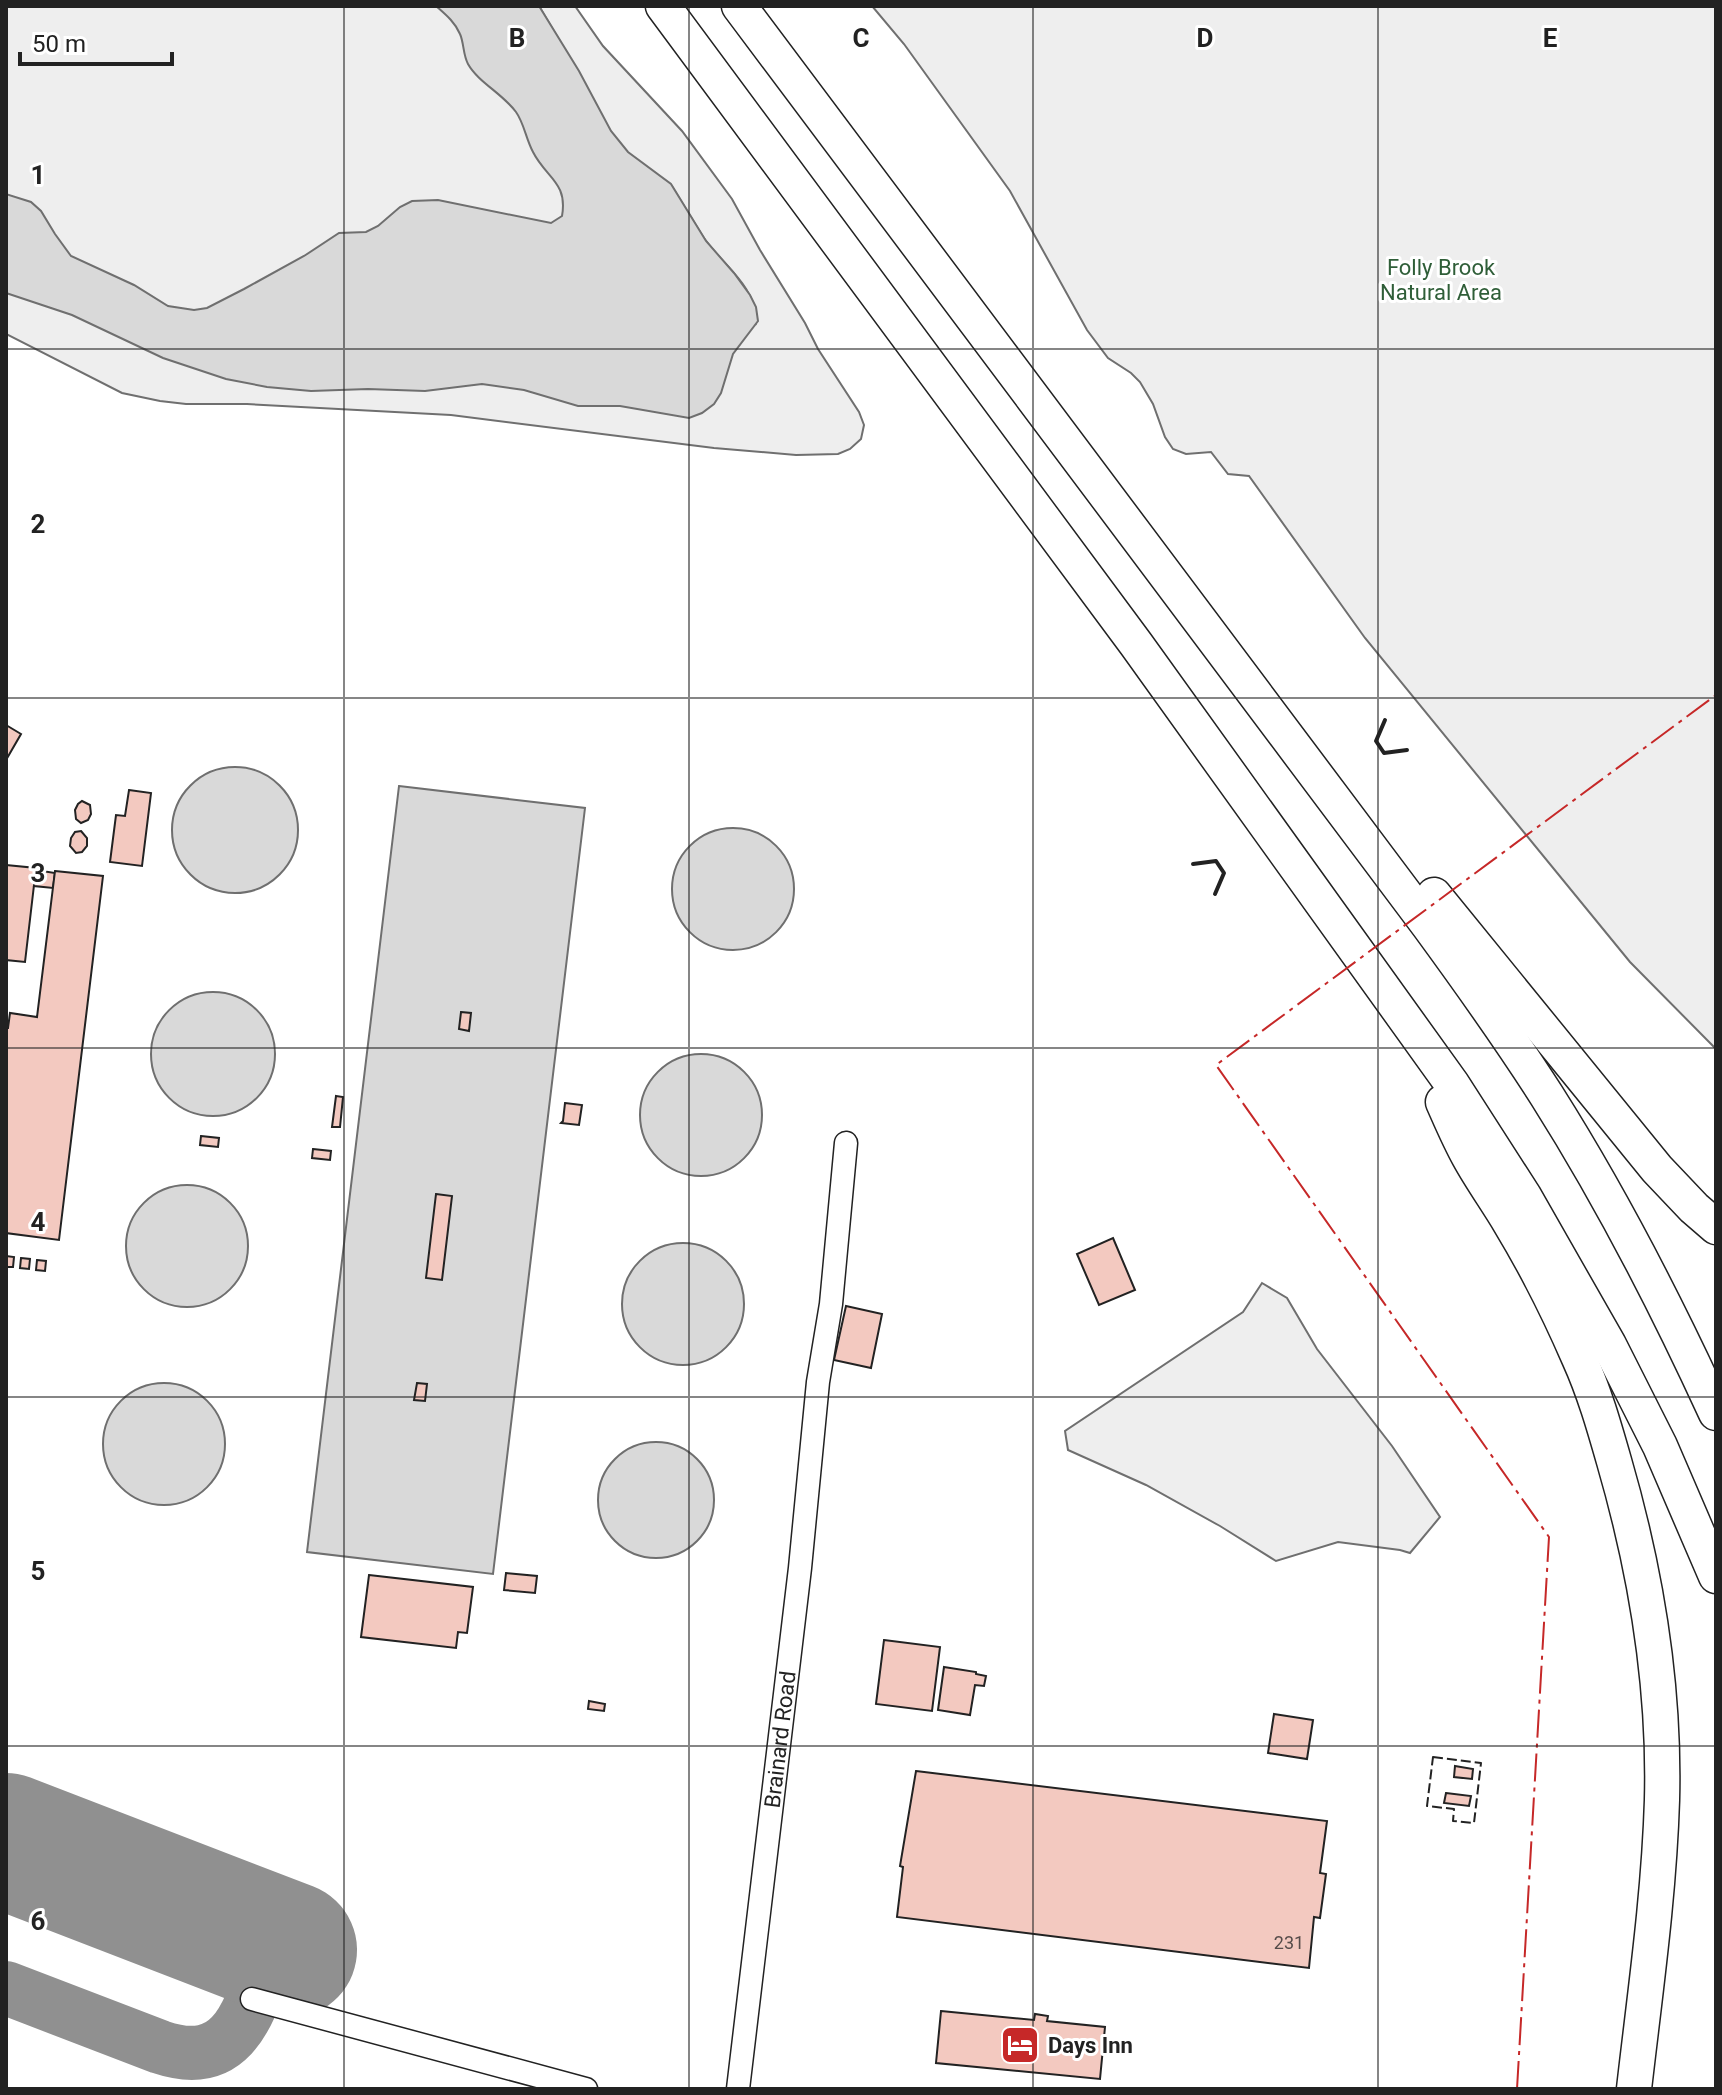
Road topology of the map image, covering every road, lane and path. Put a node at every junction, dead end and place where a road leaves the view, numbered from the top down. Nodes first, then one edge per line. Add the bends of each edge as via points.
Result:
1 (663, 6) edge
2 (739, 6) edge
3 (1327, 790) junction
4 (1398, 1007) junction
5 (846, 1143) dead end
6 (1716, 1227) edge
7 (1716, 1413) edge
8 (1716, 1576) edge
9 (252, 1999) dead end
10 (586, 2089) edge
11 (738, 2089) edge
12 (1634, 2089) edge

1 - 4 highway
2 - 3 highway
3 - 6 highway via 1419,876 1657,1169
3 - 7 highway via 1471,984 1560,1117 1636,1250
4 - 8 highway via 1486,1135 1584,1300 1660,1446
4 - 12 highway via 1469,1157 1525,1249 1580,1359 1642,1569 1658,1694 1662,1798
5 - 11 street, Brainard Road
9 - 10 street

